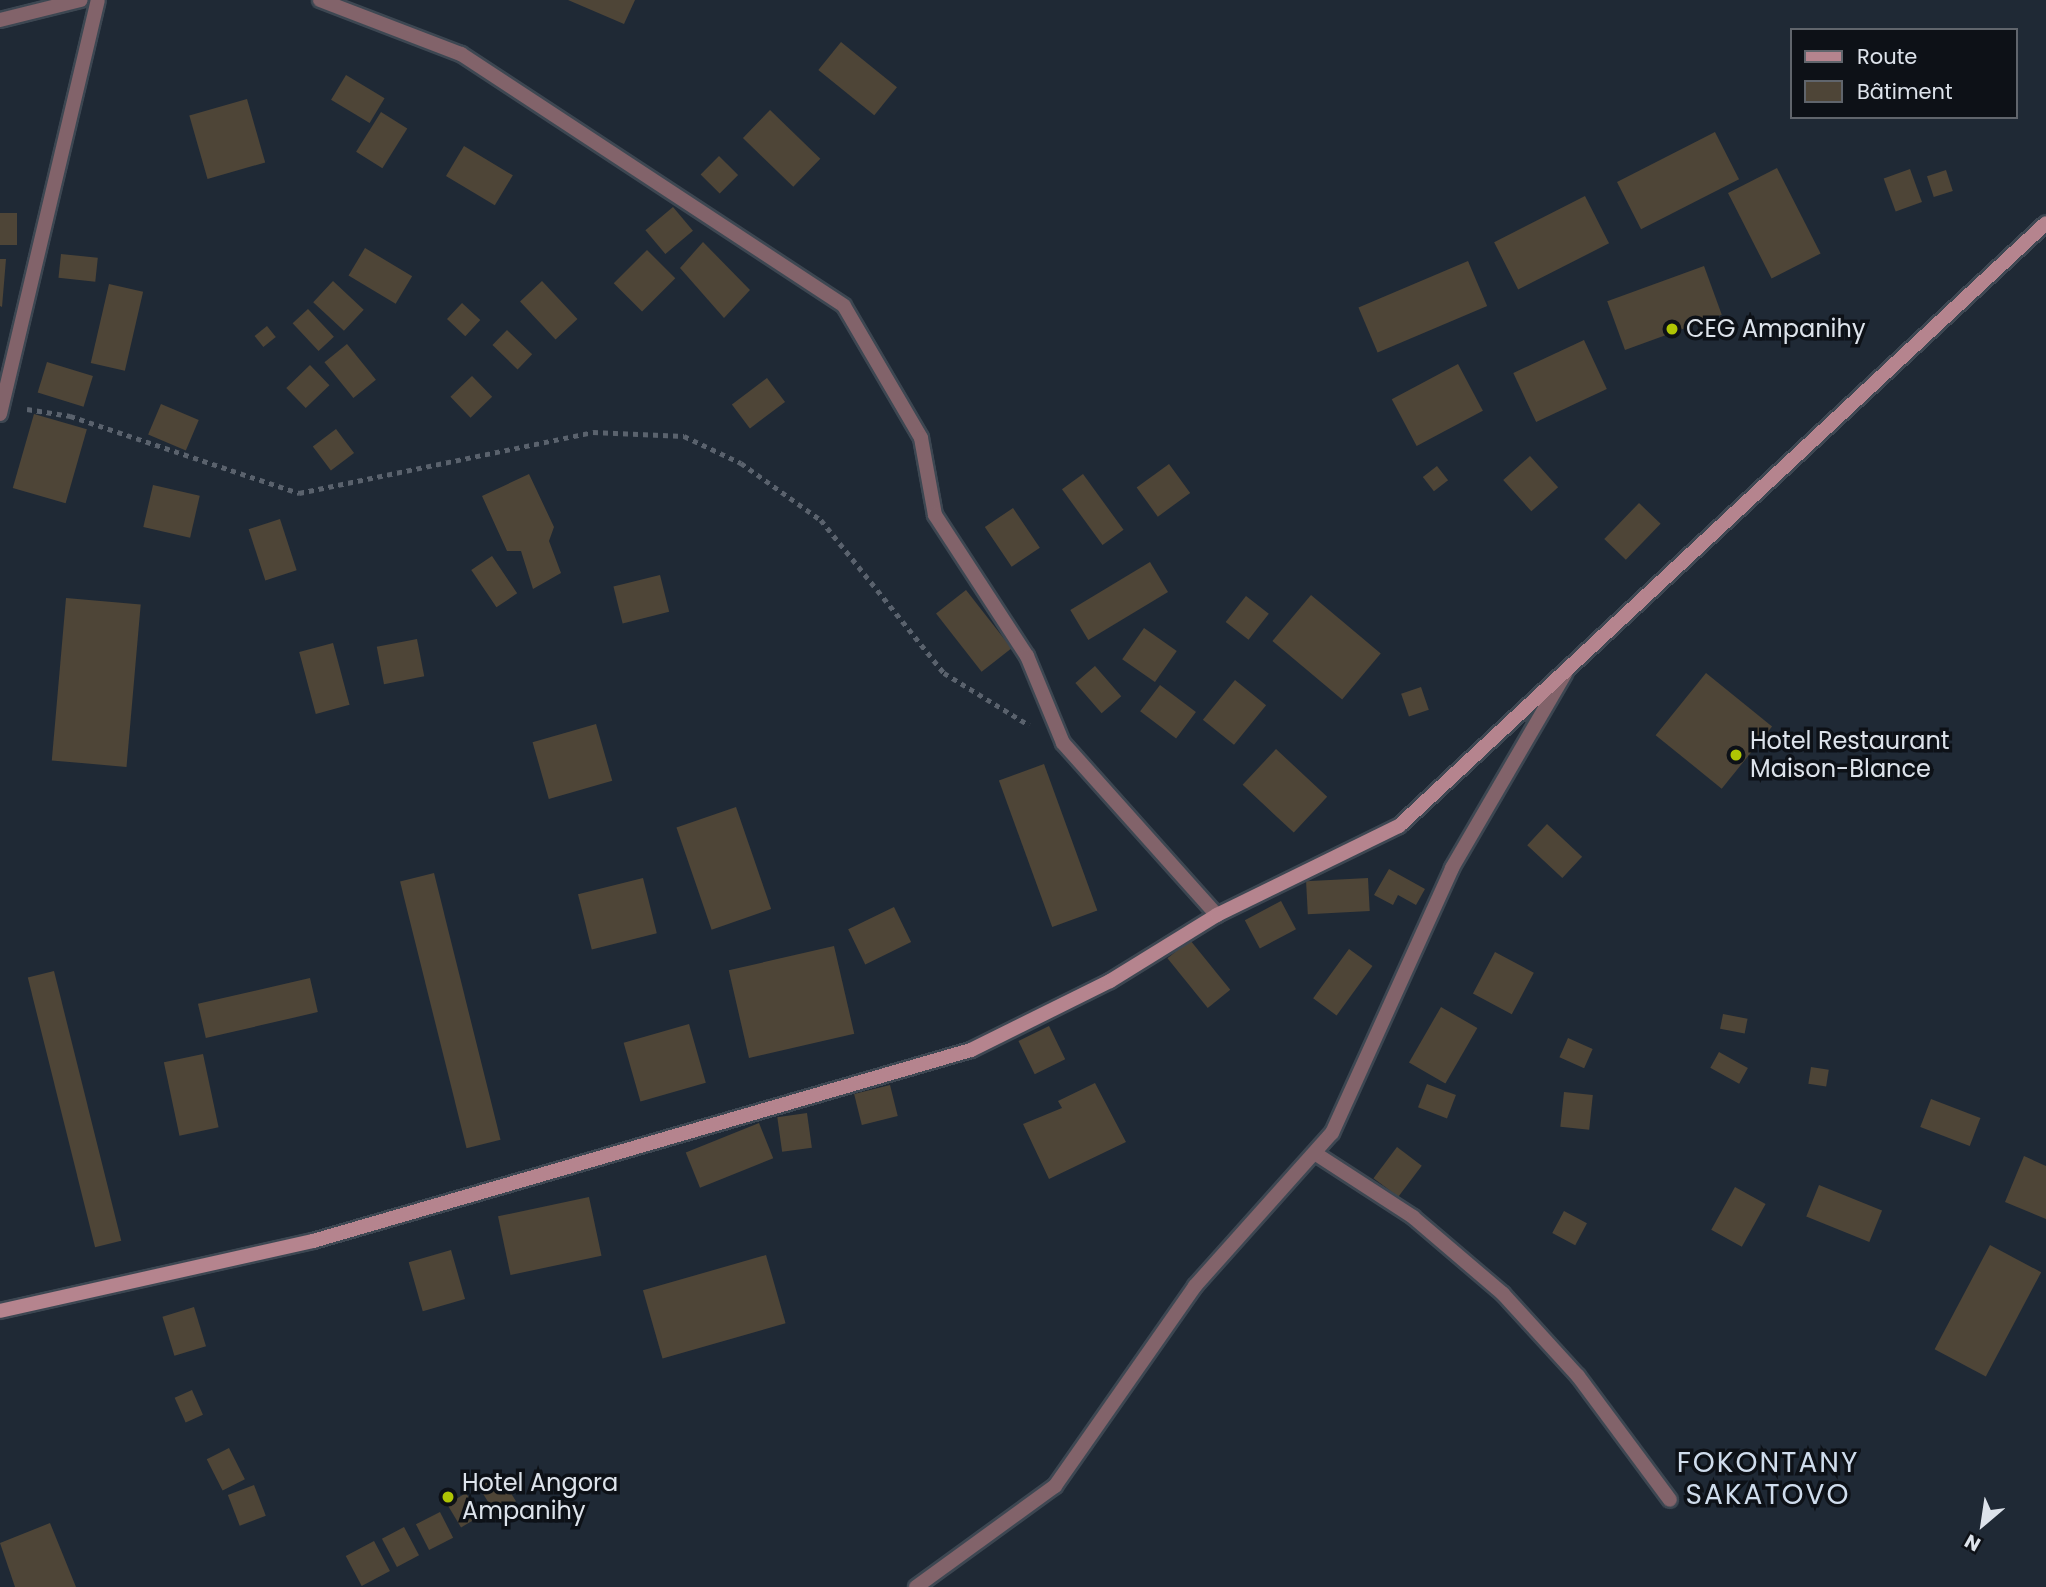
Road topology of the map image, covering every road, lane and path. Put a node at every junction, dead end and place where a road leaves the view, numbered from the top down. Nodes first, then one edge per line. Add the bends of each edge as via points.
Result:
1 (81, 0) edge
2 (98, 0) edge
3 (320, 0) edge
4 (0, 20) edge
5 (2046, 223) edge
6 (6, 362) edge
7 (1, 409) edge
8 (1569, 666) junction
9 (1063, 743) junction
10 (1217, 915) junction
11 (1316, 1154) junction
12 (0, 1311) edge
13 (1670, 1500) dead end
14 (916, 1587) edge

1 - 4 street
2 - 6 street
3 - 9 street via 461,54 844,306 921,439 935,515 1027,656
5 - 8 street
6 - 7 street
7 - 9 path via 70,416 299,493 593,432 684,436 741,463 821,520 944,673
8 - 10 street via 1399,826
8 - 11 street via 1452,868 1332,1133
9 - 10 street
10 - 12 street via 1110,981 971,1050 313,1241
11 - 13 street via 1413,1217 1503,1294 1585,1385
11 - 14 street via 1220,1254 1055,1486

